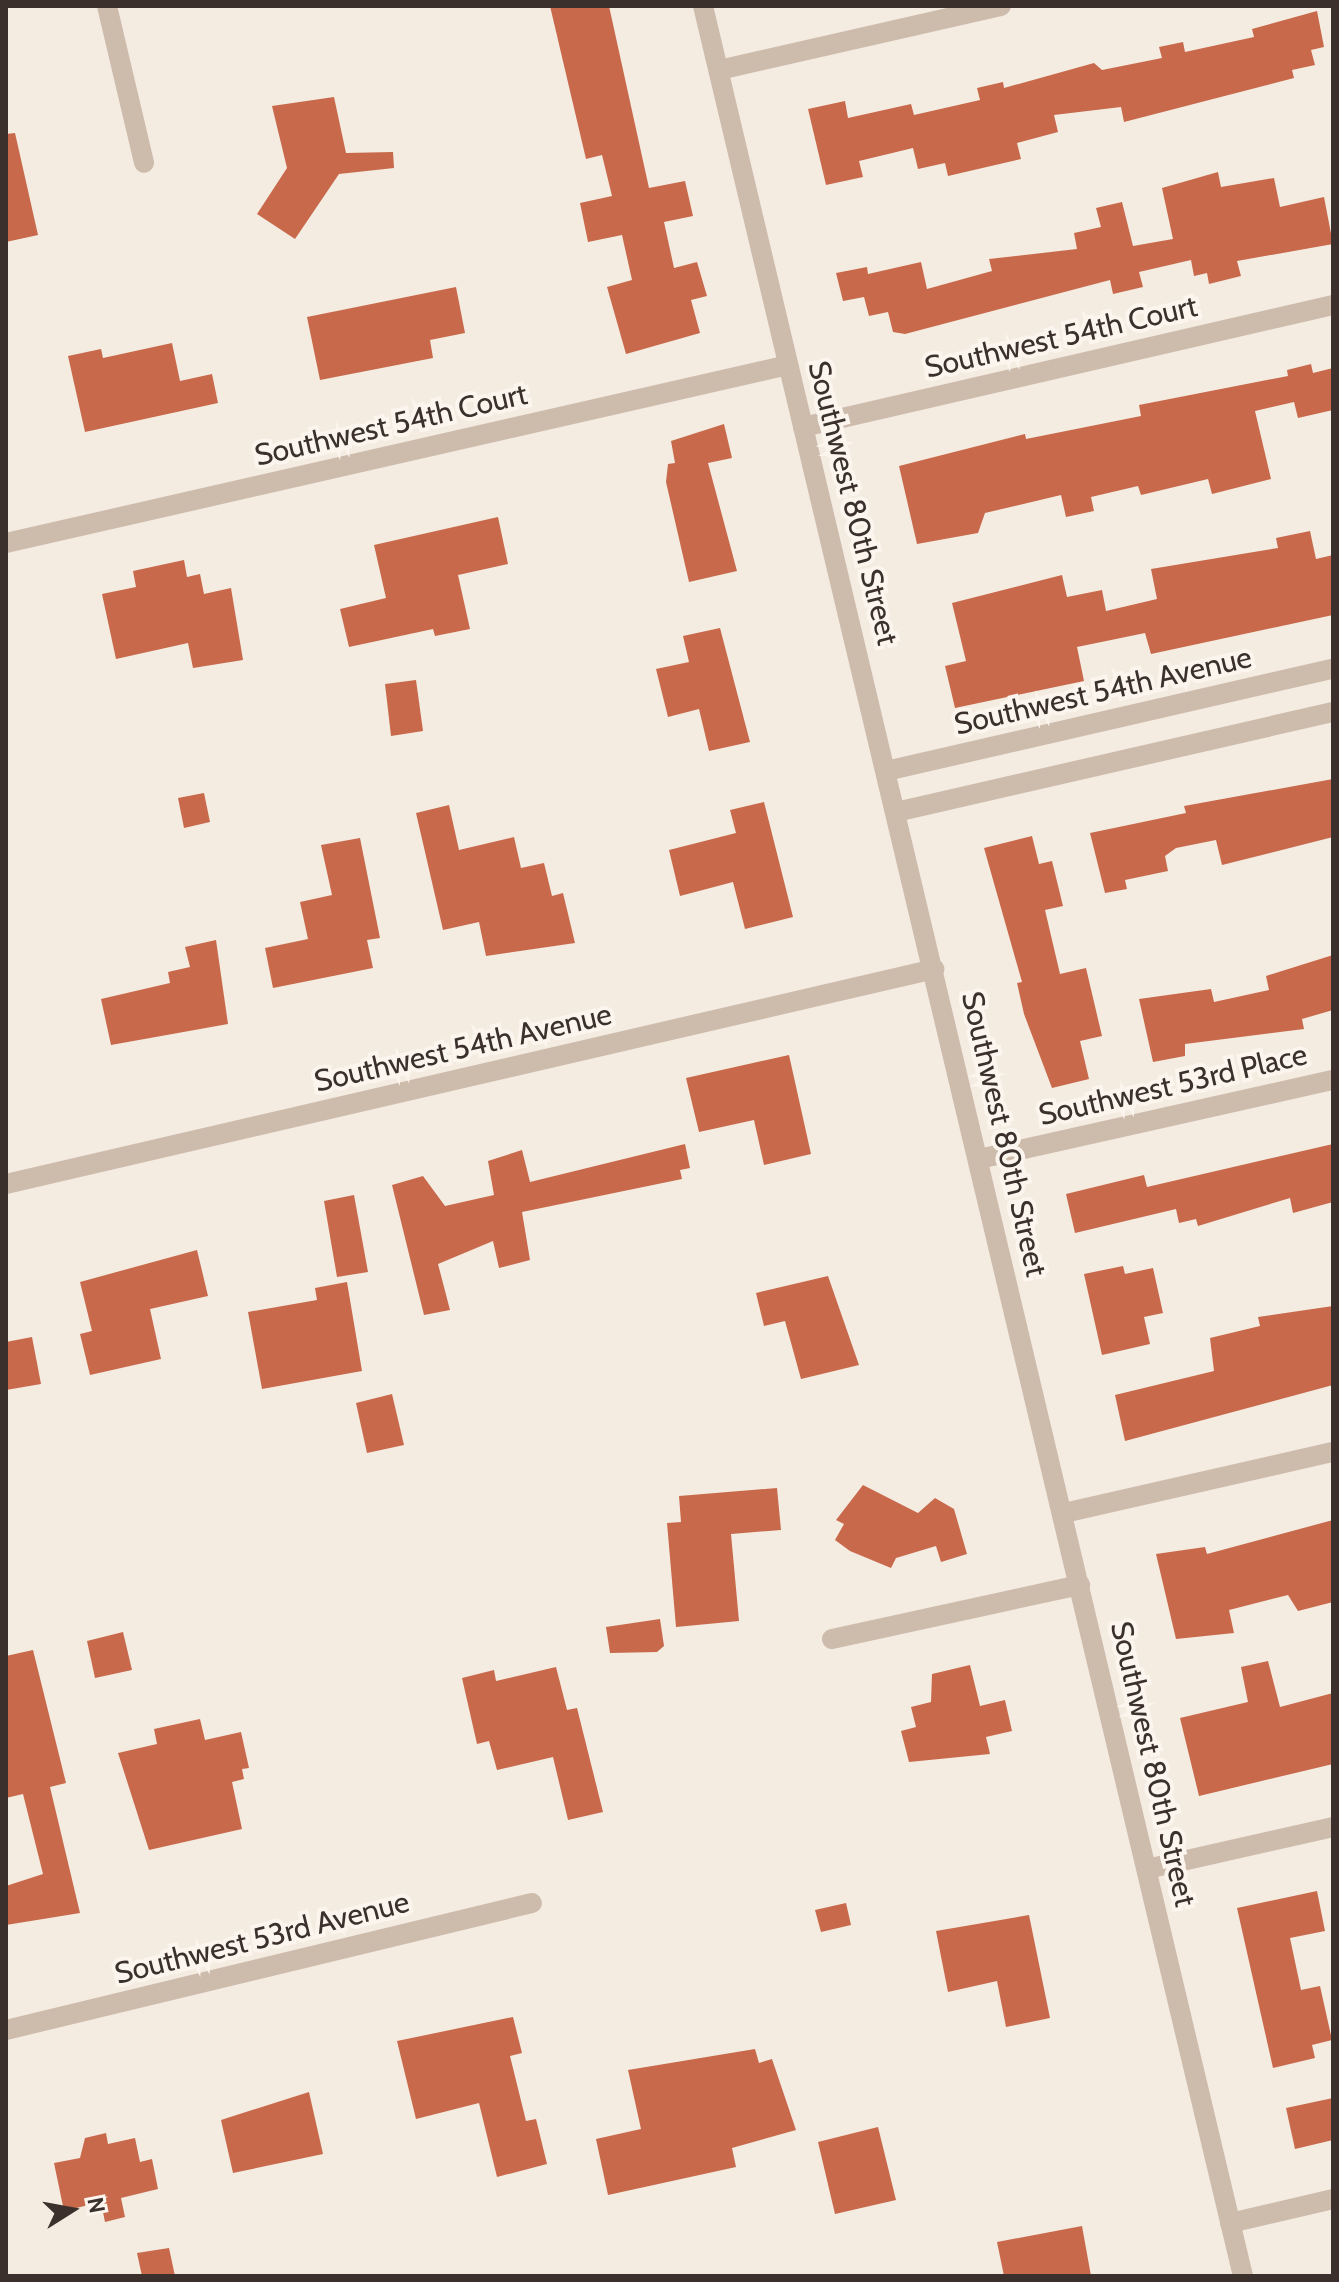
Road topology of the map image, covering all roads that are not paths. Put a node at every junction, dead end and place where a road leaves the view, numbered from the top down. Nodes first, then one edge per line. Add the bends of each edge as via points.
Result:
1 (107, 6) edge
2 (703, 6) edge
3 (1001, 6) edge
4 (719, 70) junction
5 (144, 163) dead end
6 (1333, 305) edge
7 (788, 365) junction
8 (803, 427) junction
9 (6, 543) edge
10 (1333, 669) edge
11 (1333, 712) edge
12 (886, 771) junction
13 (896, 812) junction
14 (934, 969) junction
15 (1333, 1080) edge
16 (979, 1159) junction
17 (6, 1184) edge
18 (1333, 1452) edge
19 (1064, 1513) junction
20 (1080, 1585) junction
21 (832, 1639) dead end
22 (1333, 1827) edge
23 (1147, 1869) junction
24 (532, 1903) dead end
25 (6, 2030) edge
26 (1333, 2199) edge
27 (1230, 2223) junction
28 (1243, 2276) edge

1 - 5 street
2 - 4 street, Southwest 80th Street
3 - 4 street
4 - 7 street, Southwest 80th Street
6 - 8 street, Southwest 54th Court
7 - 8 street, Southwest 80th Street
7 - 9 street, Southwest 54th Court
8 - 12 street, Southwest 80th Street
10 - 12 street, Southwest 54th Avenue
11 - 13 street
12 - 13 street, Southwest 80th Street
13 - 14 street, Southwest 80th Street
14 - 16 street, Southwest 80th Street
14 - 17 street, Southwest 54th Avenue
15 - 16 street, Southwest 53rd Place
16 - 19 street, Southwest 80th Street
18 - 19 street
19 - 20 street, Southwest 80th Street
20 - 21 street
20 - 23 street, Southwest 80th Street
22 - 23 street
23 - 27 street, Southwest 80th Street
24 - 25 street, Southwest 53rd Avenue
26 - 27 street
27 - 28 street, Southwest 80th Street

